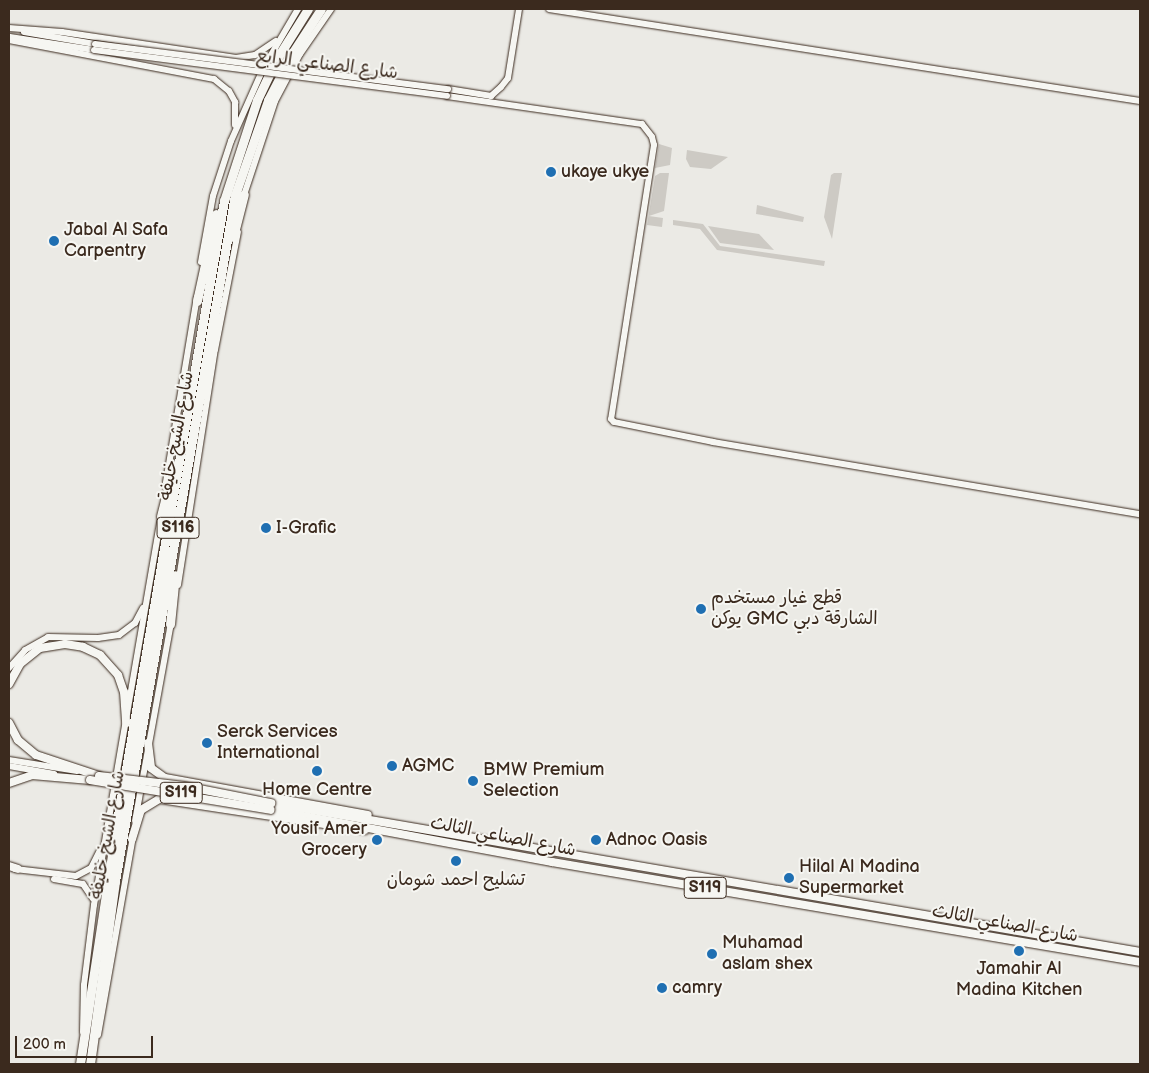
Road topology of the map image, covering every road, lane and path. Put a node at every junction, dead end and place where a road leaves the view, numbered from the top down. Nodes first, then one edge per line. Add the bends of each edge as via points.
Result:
1 (298, 9) edge
2 (308, 9) edge
3 (321, 9) edge
4 (331, 9) edge
5 (519, 9) edge
6 (549, 9) edge
7 (9, 28) edge
8 (280, 37) junction
9 (9, 39) edge
10 (94, 47) junction
11 (447, 93) junction
12 (1140, 101) edge
13 (231, 142) junction
14 (227, 189) junction
15 (244, 194) junction
16 (221, 275) junction
17 (197, 301) junction
18 (182, 439) junction
19 (1140, 514) edge
20 (161, 516) junction
21 (176, 540) junction
22 (151, 583) junction
23 (170, 624) junction
24 (9, 668) edge
25 (9, 684) edge
26 (9, 723) edge
27 (126, 723) junction
28 (148, 743) junction
29 (9, 760) edge
30 (9, 766) edge
31 (50, 769) junction
32 (9, 783) edge
33 (271, 807) junction
34 (396, 823) junction
35 (394, 832) junction
36 (105, 836) junction
37 (132, 839) junction
38 (9, 868) edge
39 (18, 869) joint
40 (748, 884) junction
41 (730, 892) junction
42 (94, 905) junction
43 (874, 907) junction
44 (851, 913) junction
45 (1140, 952) edge
46 (1140, 961) edge
47 (84, 1036) junction
48 (91, 1052) junction
49 (80, 1064) edge
50 (90, 1064) edge

1 - 8 main road
2 - 14 highway, شارع الشيخ خليفة / S116 via 257,100
3 - 16 highway, شارع الشيخ خليفة / S116 via 281,72 257,126 236,194
4 - 15 main road via 279,94
5 - 11 main road, شارع الصناعي الرابع via 508,78 491,96
6 - 12 main road
7 - 8 main road via 62,32 236,58 260,53
7 - 10 main road, شارع الصناعي الرابع
8 - 13 main road via 247,101
9 - 10 main road, شارع الصناعي الرابع
9 - 13 main road via 214,79 229,91 235,102
10 - 11 main road, شارع الصناعي الرابع, bridge
11 - 19 main road, شارع الصناعي الرابع via 642,124 654,144 611,419 614,422 713,442
13 - 17 main road via 213,196
14 - 17 highway via 218,206
14 - 18 highway, شارع الشيخ خليفة / S116
15 - 16 highway
15 - 23 main road
16 - 21 highway, شارع الشيخ خليفة / S116
17 - 20 main road
18 - 20 highway
18 - 47 highway, شارع الشيخ خليفة / S116
20 - 22 main road
21 - 23 highway
21 - 48 highway, شارع الشيخ خليفة / S116 via 115,881
22 - 24 main road via 140,615 125,632 106,638 48,637 25,650
22 - 27 main road
23 - 28 main road
25 - 27 main road via 20,664 40,648 65,644 83,646 100,655 118,675 124,692
26 - 31 main road via 23,746
27 - 36 main road
28 - 34 main road via 151,768 165,778 337,808
28 - 37 main road
29 - 31 main road
30 - 31 main road
31 - 32 main road
31 - 33 main road, شارع الصناعي الثالث / S119, bridge via 90,780
31 - 33 main road, شارع الصناعي الثالث / S119, bridge via 184,786
33 - 34 main road, شارع الصناعي الثالث / S119
33 - 35 main road, شارع الصناعي الثالث / S119
34 - 40 main road, شارع الصناعي الثالث / S119
35 - 37 main road via 317,825 159,799 141,810
35 - 41 main road, شارع الصناعي الثالث / S119
36 - 39 main road via 94,864 82,875 69,877
36 - 42 main road
37 - 48 main road via 109,980
38 - 39 main road
38 - 42 main road via 83,884 91,892
40 - 41 main road via 746,890 733,888
40 - 43 main road, شارع الصناعي الثالث / S119
41 - 44 main road, شارع الصناعي الثالث / S119
42 - 47 main road via 83,998
43 - 44 main road via 871,910 854,907
43 - 45 main road, شارع الصناعي الثالث / S119
44 - 46 main road, شارع الصناعي الثالث / S119
47 - 49 highway, شارع الشيخ خليفة / S116
48 - 50 highway, شارع الشيخ خليفة / S116

